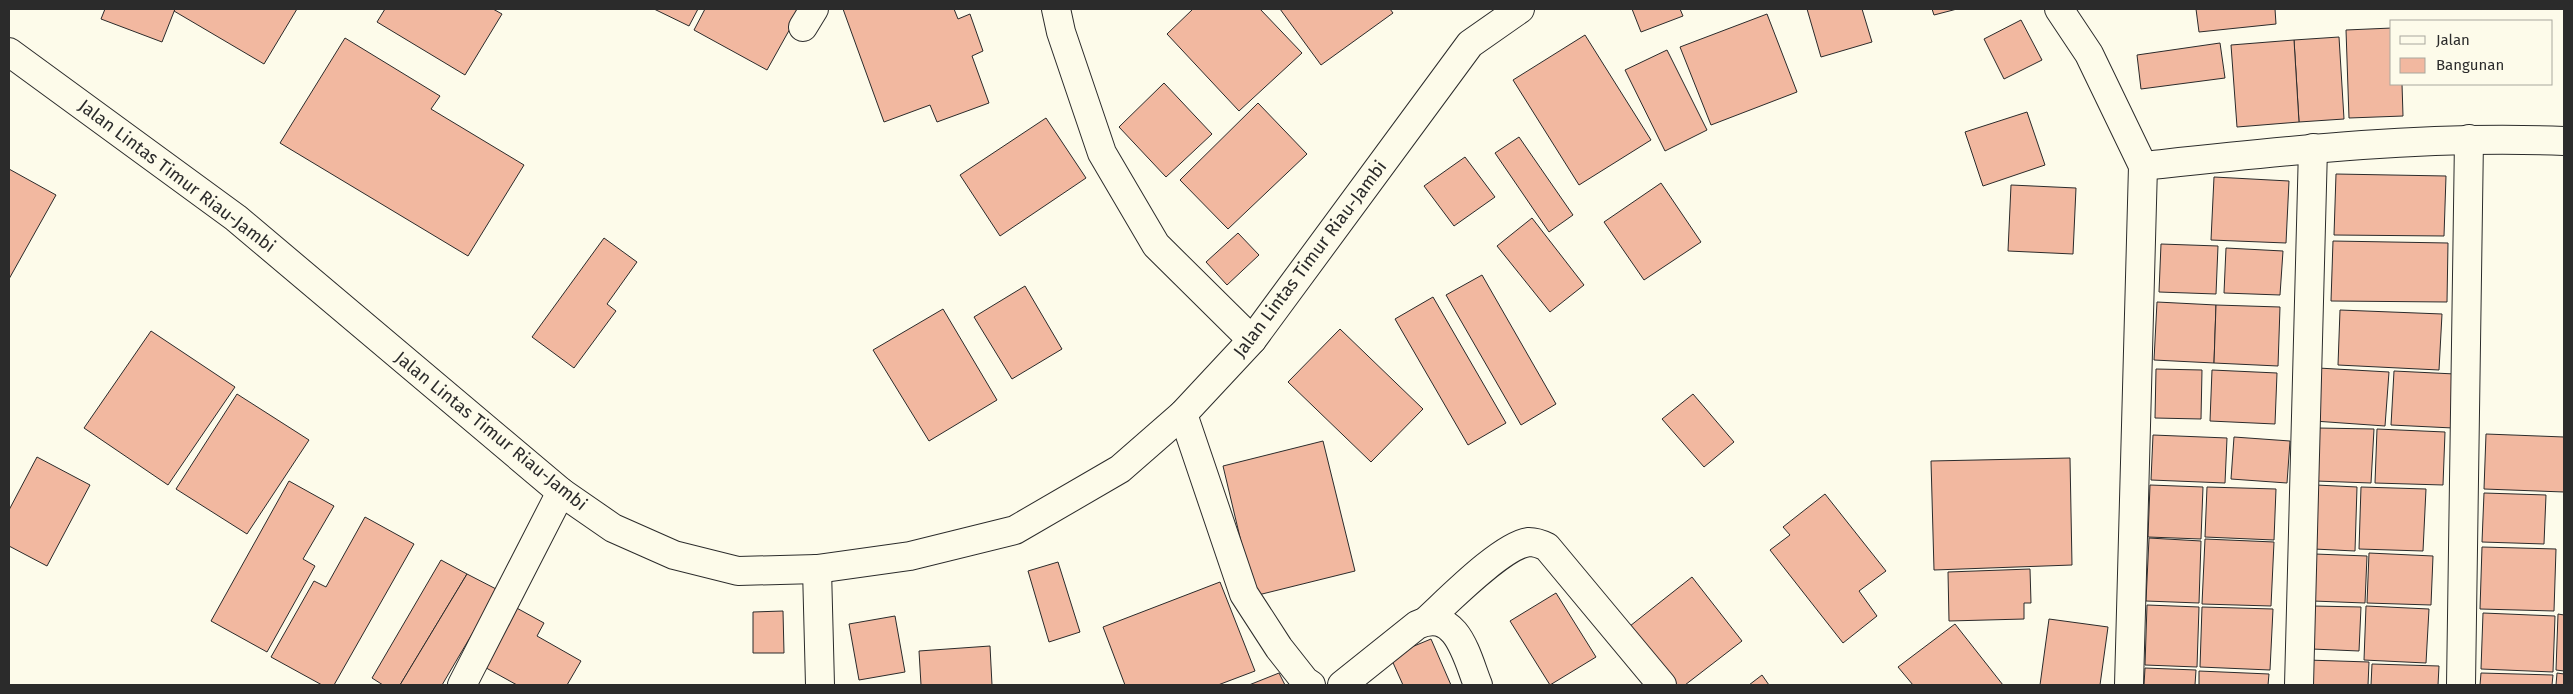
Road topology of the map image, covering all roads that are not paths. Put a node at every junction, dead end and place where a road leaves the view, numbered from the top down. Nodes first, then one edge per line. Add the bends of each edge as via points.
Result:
1 (1056, 9) edge
2 (1520, 9) edge
3 (2059, 9) edge
4 (9, 52) edge
5 (2468, 140) junction
6 (2564, 140) edge
7 (2312, 148) junction
8 (2143, 166) junction
9 (1252, 340) junction
10 (1183, 414) junction
11 (561, 492) junction
12 (817, 569) junction
13 (1426, 621) junction
14 (462, 685) edge
15 (820, 685) edge
16 (1311, 685) edge
17 (1342, 685) edge
18 (1478, 685) edge
19 (1662, 685) edge
20 (2128, 685) edge
21 (2299, 685) edge
22 (2461, 685) edge

1 - 9 main road via 1102,153 1156,245
2 - 9 main road, Jalan Lintas Timur Riau-Jambi via 1470,44
3 - 8 main road via 2089,54
4 - 11 main road, Jalan Lintas Timur Riau-Jambi via 236,218
5 - 6 main road
5 - 7 main road
5 - 22 main road
7 - 8 main road
7 - 21 main road
8 - 20 main road
9 - 10 main road, Jalan Lintas Timur Riau-Jambi
10 - 12 main road, Jalan Lintas Timur Riau-Jambi via 1120,469 1015,530 910,556
10 - 16 main road via 1244,594 1279,648
11 - 12 main road, Jalan Lintas Timur Riau-Jambi via 614,528 674,555 738,571
11 - 14 main road
12 - 15 main road
13 - 17 main road via 1416,625
13 - 18 main road via 1436,621 1458,635
13 - 19 main road via 1478,572 1519,545 1538,542 1547,547

